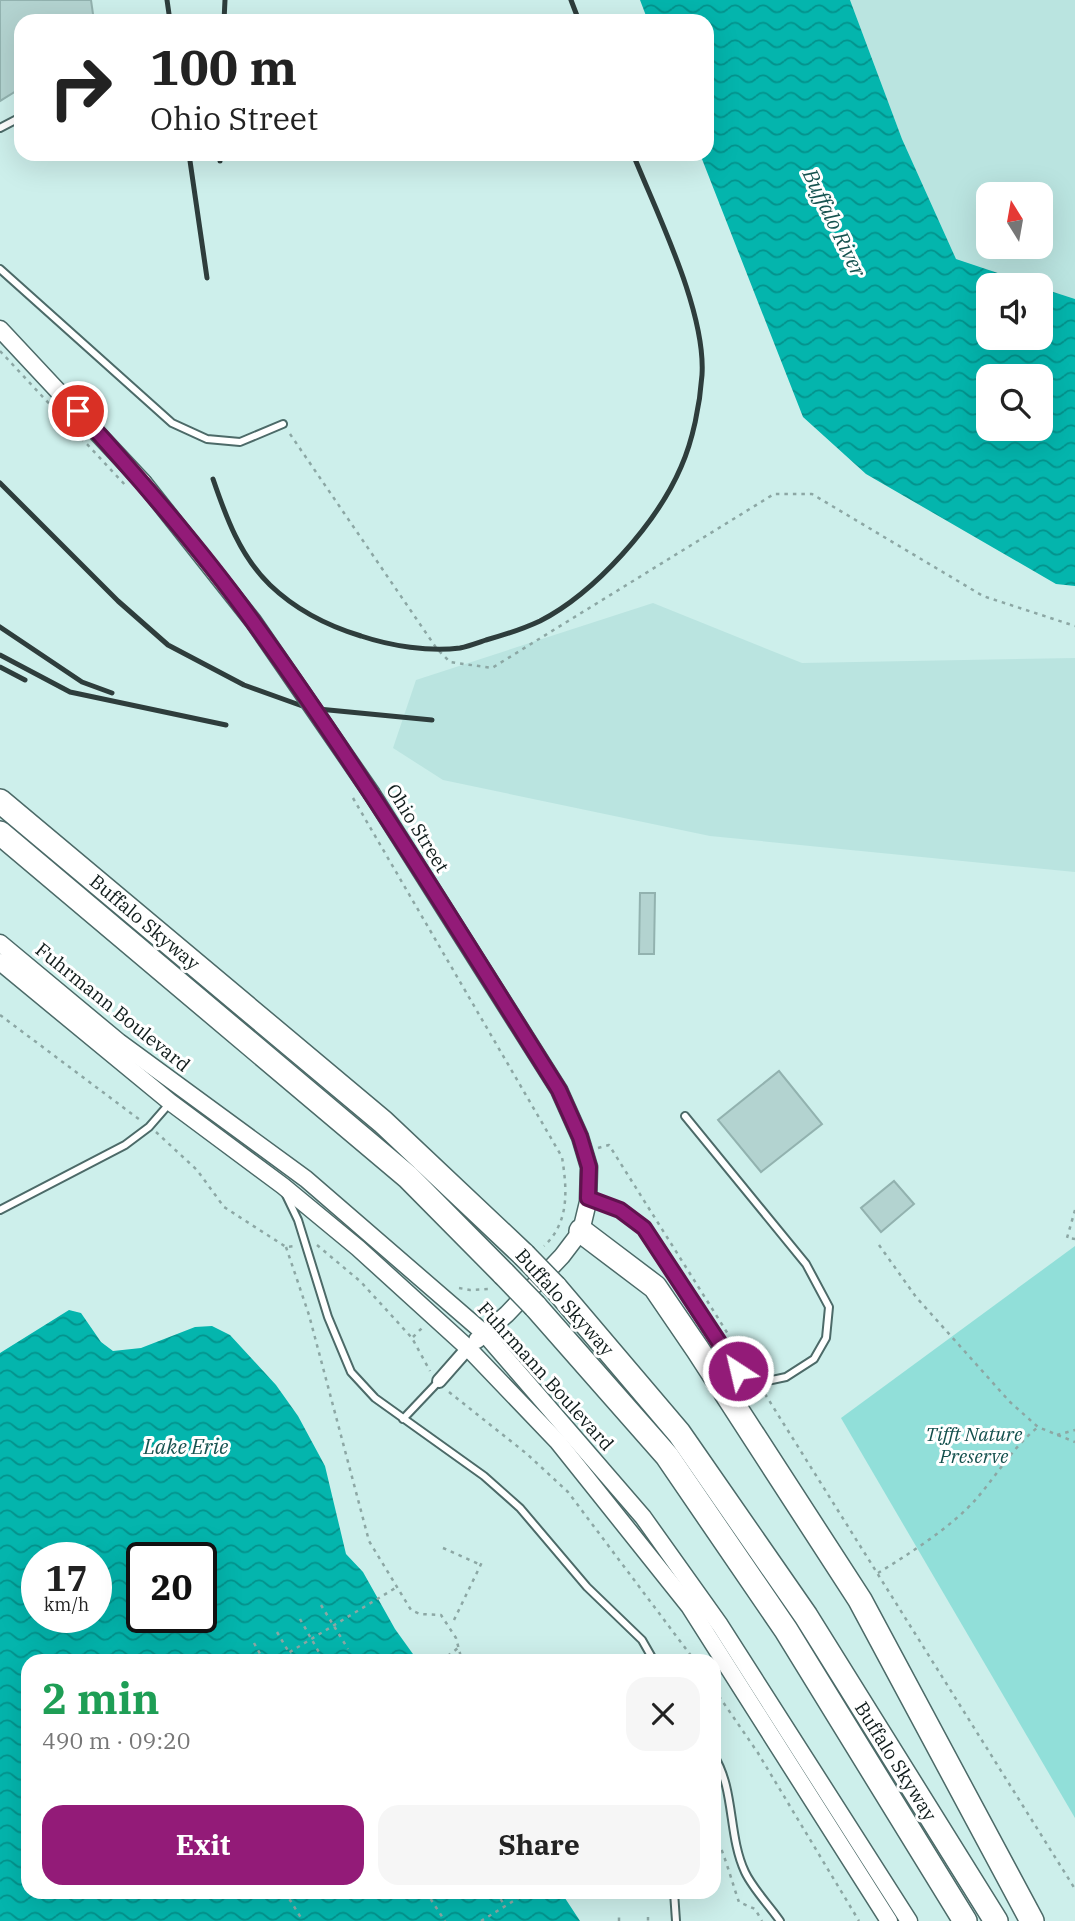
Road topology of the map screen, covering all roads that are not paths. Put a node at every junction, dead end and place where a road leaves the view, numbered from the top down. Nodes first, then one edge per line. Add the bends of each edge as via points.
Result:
1 (0, 269) edge
2 (0, 329) edge
3 (283, 424) road end
4 (0, 801) edge
5 (2, 835) edge
6 (0, 943) edge
7 (0, 962) edge
8 (181, 1088) junction
9 (170, 1102) junction
10 (685, 1116) dead end
11 (276, 1181) junction
12 (588, 1198) junction
13 (0, 1210) edge
14 (581, 1231) junction
15 (484, 1333) junction
16 (468, 1348) junction
17 (439, 1381) joint
18 (403, 1419) junction
19 (650, 1654) edge
20 (719, 1654) edge
21 (721, 1656) edge
22 (721, 1774) edge
23 (674, 1899) edge
24 (676, 1921) edge
25 (780, 1921) edge
26 (889, 1921) edge
27 (909, 1921) edge
28 (965, 1921) edge
29 (996, 1921) edge
30 (1032, 1921) edge

1 - 3 lane via 172,423 207,439 240,442
2 - 12 street, Ohio Street, bridge via 253,621 372,794 559,1090 589,1167
4 - 29 highway, Buffalo Skyway, bridge via 532,1252 555,1287 687,1444 806,1616
5 - 28 highway, Buffalo Skyway, bridge via 408,1177 500,1281 535,1306 667,1456 786,1630
6 - 8 street, Fuhrmann Boulevard
7 - 9 street, Fuhrmann Boulevard
8 - 9 street
8 - 15 street, Fuhrmann Boulevard via 306,1179
9 - 11 street, Fuhrmann Boulevard
9 - 13 lane via 149,1127 125,1145
10 - 12 lane via 806,1264 829,1307 825,1338 814,1359 786,1377 747,1382 644,1228 620,1210
11 - 16 street, Fuhrmann Boulevard
11 - 18 lane via 298,1220 328,1317 351,1372
12 - 14 street, Ohio Street
14 - 15 street, Ohio Street
14 - 30 highway via 655,1287 698,1350 860,1600
15 - 16 street, Ohio Street
15 - 27 street, Fuhrmann Boulevard via 643,1517 720,1625
16 - 17 street
16 - 20 street, Fuhrmann Boulevard via 558,1443 689,1606
17 - 18 lane
18 - 19 lane via 484,1476 520,1508
21 - 26 street, Fuhrmann Boulevard
22 - 25 lane via 745,1873
23 - 24 lane

